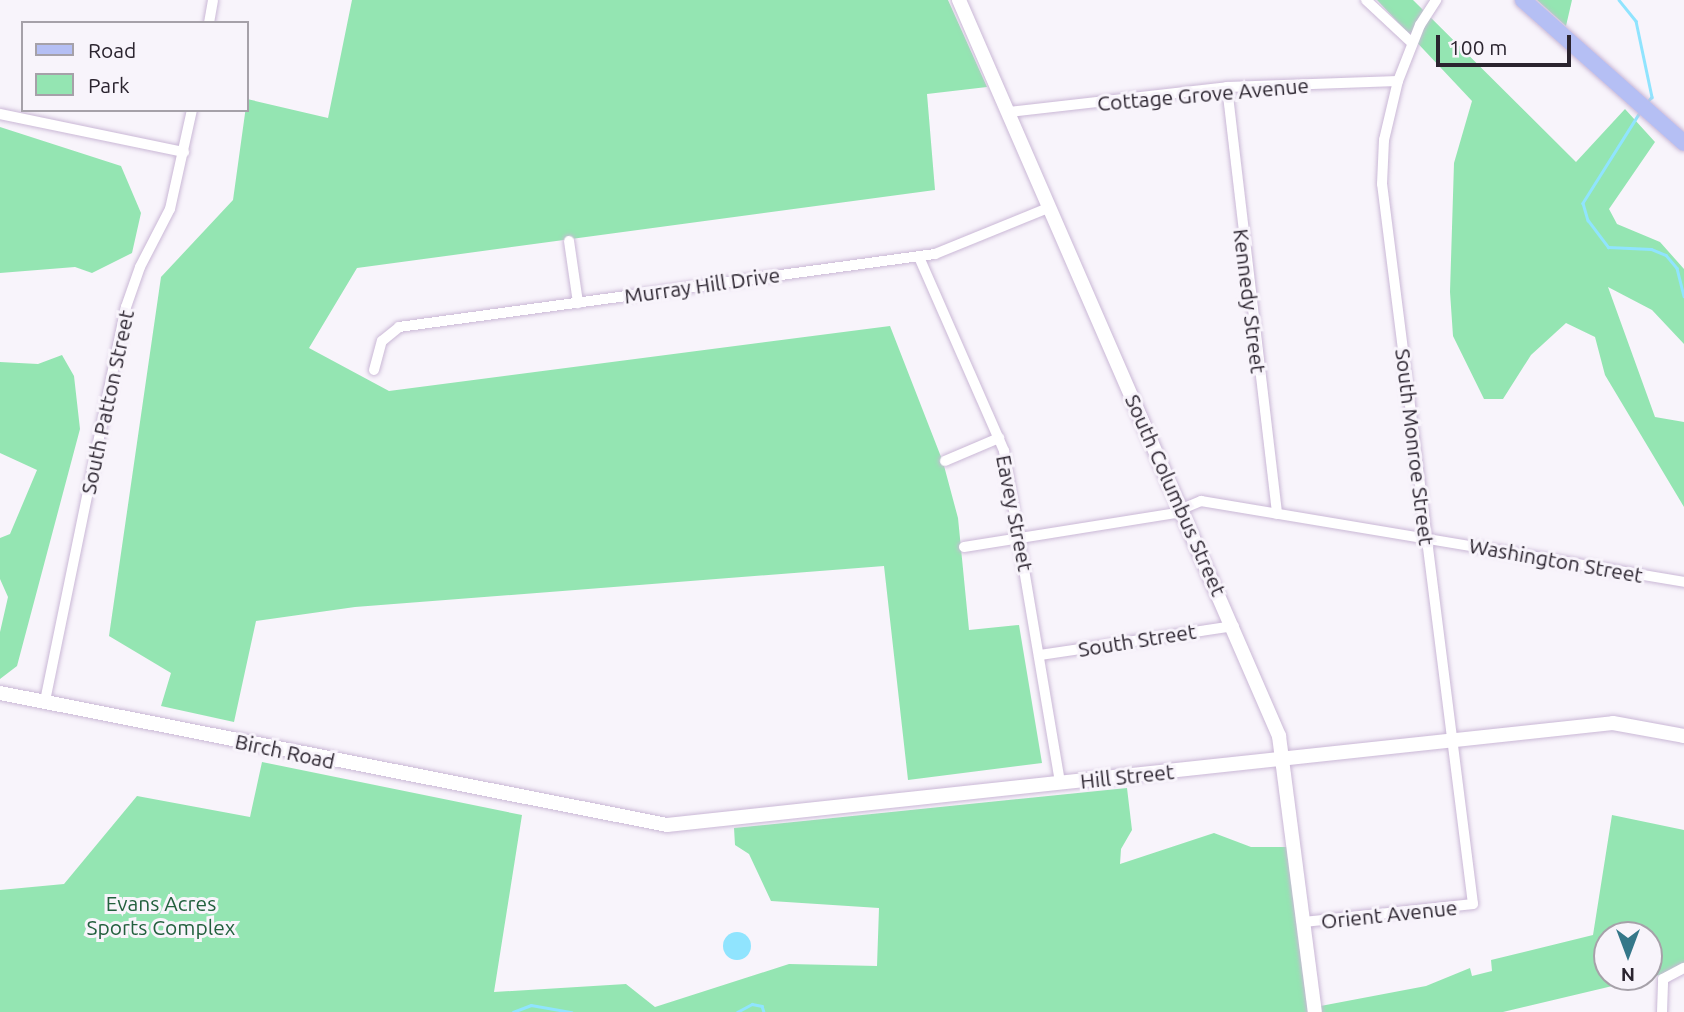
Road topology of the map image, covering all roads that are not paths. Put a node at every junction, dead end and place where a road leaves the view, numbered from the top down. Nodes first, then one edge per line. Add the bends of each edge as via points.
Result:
1 (213, 0) edge
2 (960, 0) edge
3 (1366, 0) edge
4 (1436, 0) edge
5 (1522, 0) edge
6 (209, 21) edge
7 (1412, 43) junction
8 (1398, 81) junction
9 (1227, 88) junction
10 (192, 112) edge
11 (1009, 112) junction
12 (0, 114) edge
13 (1684, 144) edge
14 (184, 152) junction
15 (1050, 207) junction
16 (569, 241) dead end
17 (919, 257) junction
18 (578, 303) junction
19 (374, 370) dead end
20 (999, 438) junction
21 (945, 461) dead end
22 (1182, 510) junction
23 (1277, 514) junction
24 (1018, 537) junction
25 (1426, 537) junction
26 (964, 547) dead end
27 (1684, 582) edge
28 (1234, 626) junction
29 (1040, 655) junction
30 (0, 693) edge
31 (45, 701) junction
32 (1684, 736) edge
33 (1453, 740) junction
34 (1284, 759) junction
35 (1060, 783) junction
36 (569, 808) joint
37 (1473, 904) joint
38 (1304, 922) junction
39 (1684, 968) edge
40 (1315, 1012) edge
41 (1662, 1012) edge

1 - 6 street
2 - 11 street, South Columbus Street
3 - 7 street
4 - 7 street, South Monroe Street
5 - 13 main road
7 - 8 street, South Monroe Street
8 - 9 street, Cottage Grove Avenue
8 - 25 street, South Monroe Street via 1384,140 1382,184
9 - 11 street, Cottage Grove Avenue
9 - 23 street, Kennedy Street
10 - 14 street, South Patton Street
11 - 15 street, South Columbus Street
12 - 14 street
14 - 31 street, South Patton Street via 170,209 139,267 126,307
15 - 17 street, Murray Hill Drive via 962,245
15 - 22 street, South Columbus Street
16 - 18 street
17 - 18 street, Murray Hill Drive
17 - 20 street, Eavey Street
18 - 19 street, Murray Hill Drive via 399,327 382,341
20 - 21 street
20 - 24 street, Eavey Street
22 - 23 street, Washington Street via 1201,501
22 - 24 street, Washington Street
22 - 28 street, South Columbus Street
23 - 25 street, Washington Street
24 - 26 street, Washington Street
24 - 29 street, Eavey Street
25 - 27 street, Washington Street
25 - 33 street, South Monroe Street
28 - 29 street, South Street
28 - 34 street, South Columbus Street
29 - 35 street, Eavey Street
30 - 31 street, Birch Road
31 - 36 street, Birch Road
32 - 33 street, Hill Street via 1613,723
33 - 34 street, Hill Street
33 - 37 street, South Monroe Street
34 - 35 street, Hill Street
34 - 38 street, South Columbus Street
35 - 36 street, Hill Street via 680,825
37 - 38 street, Orient Avenue
38 - 40 street, South Columbus Street
39 - 41 street via 1663,979

